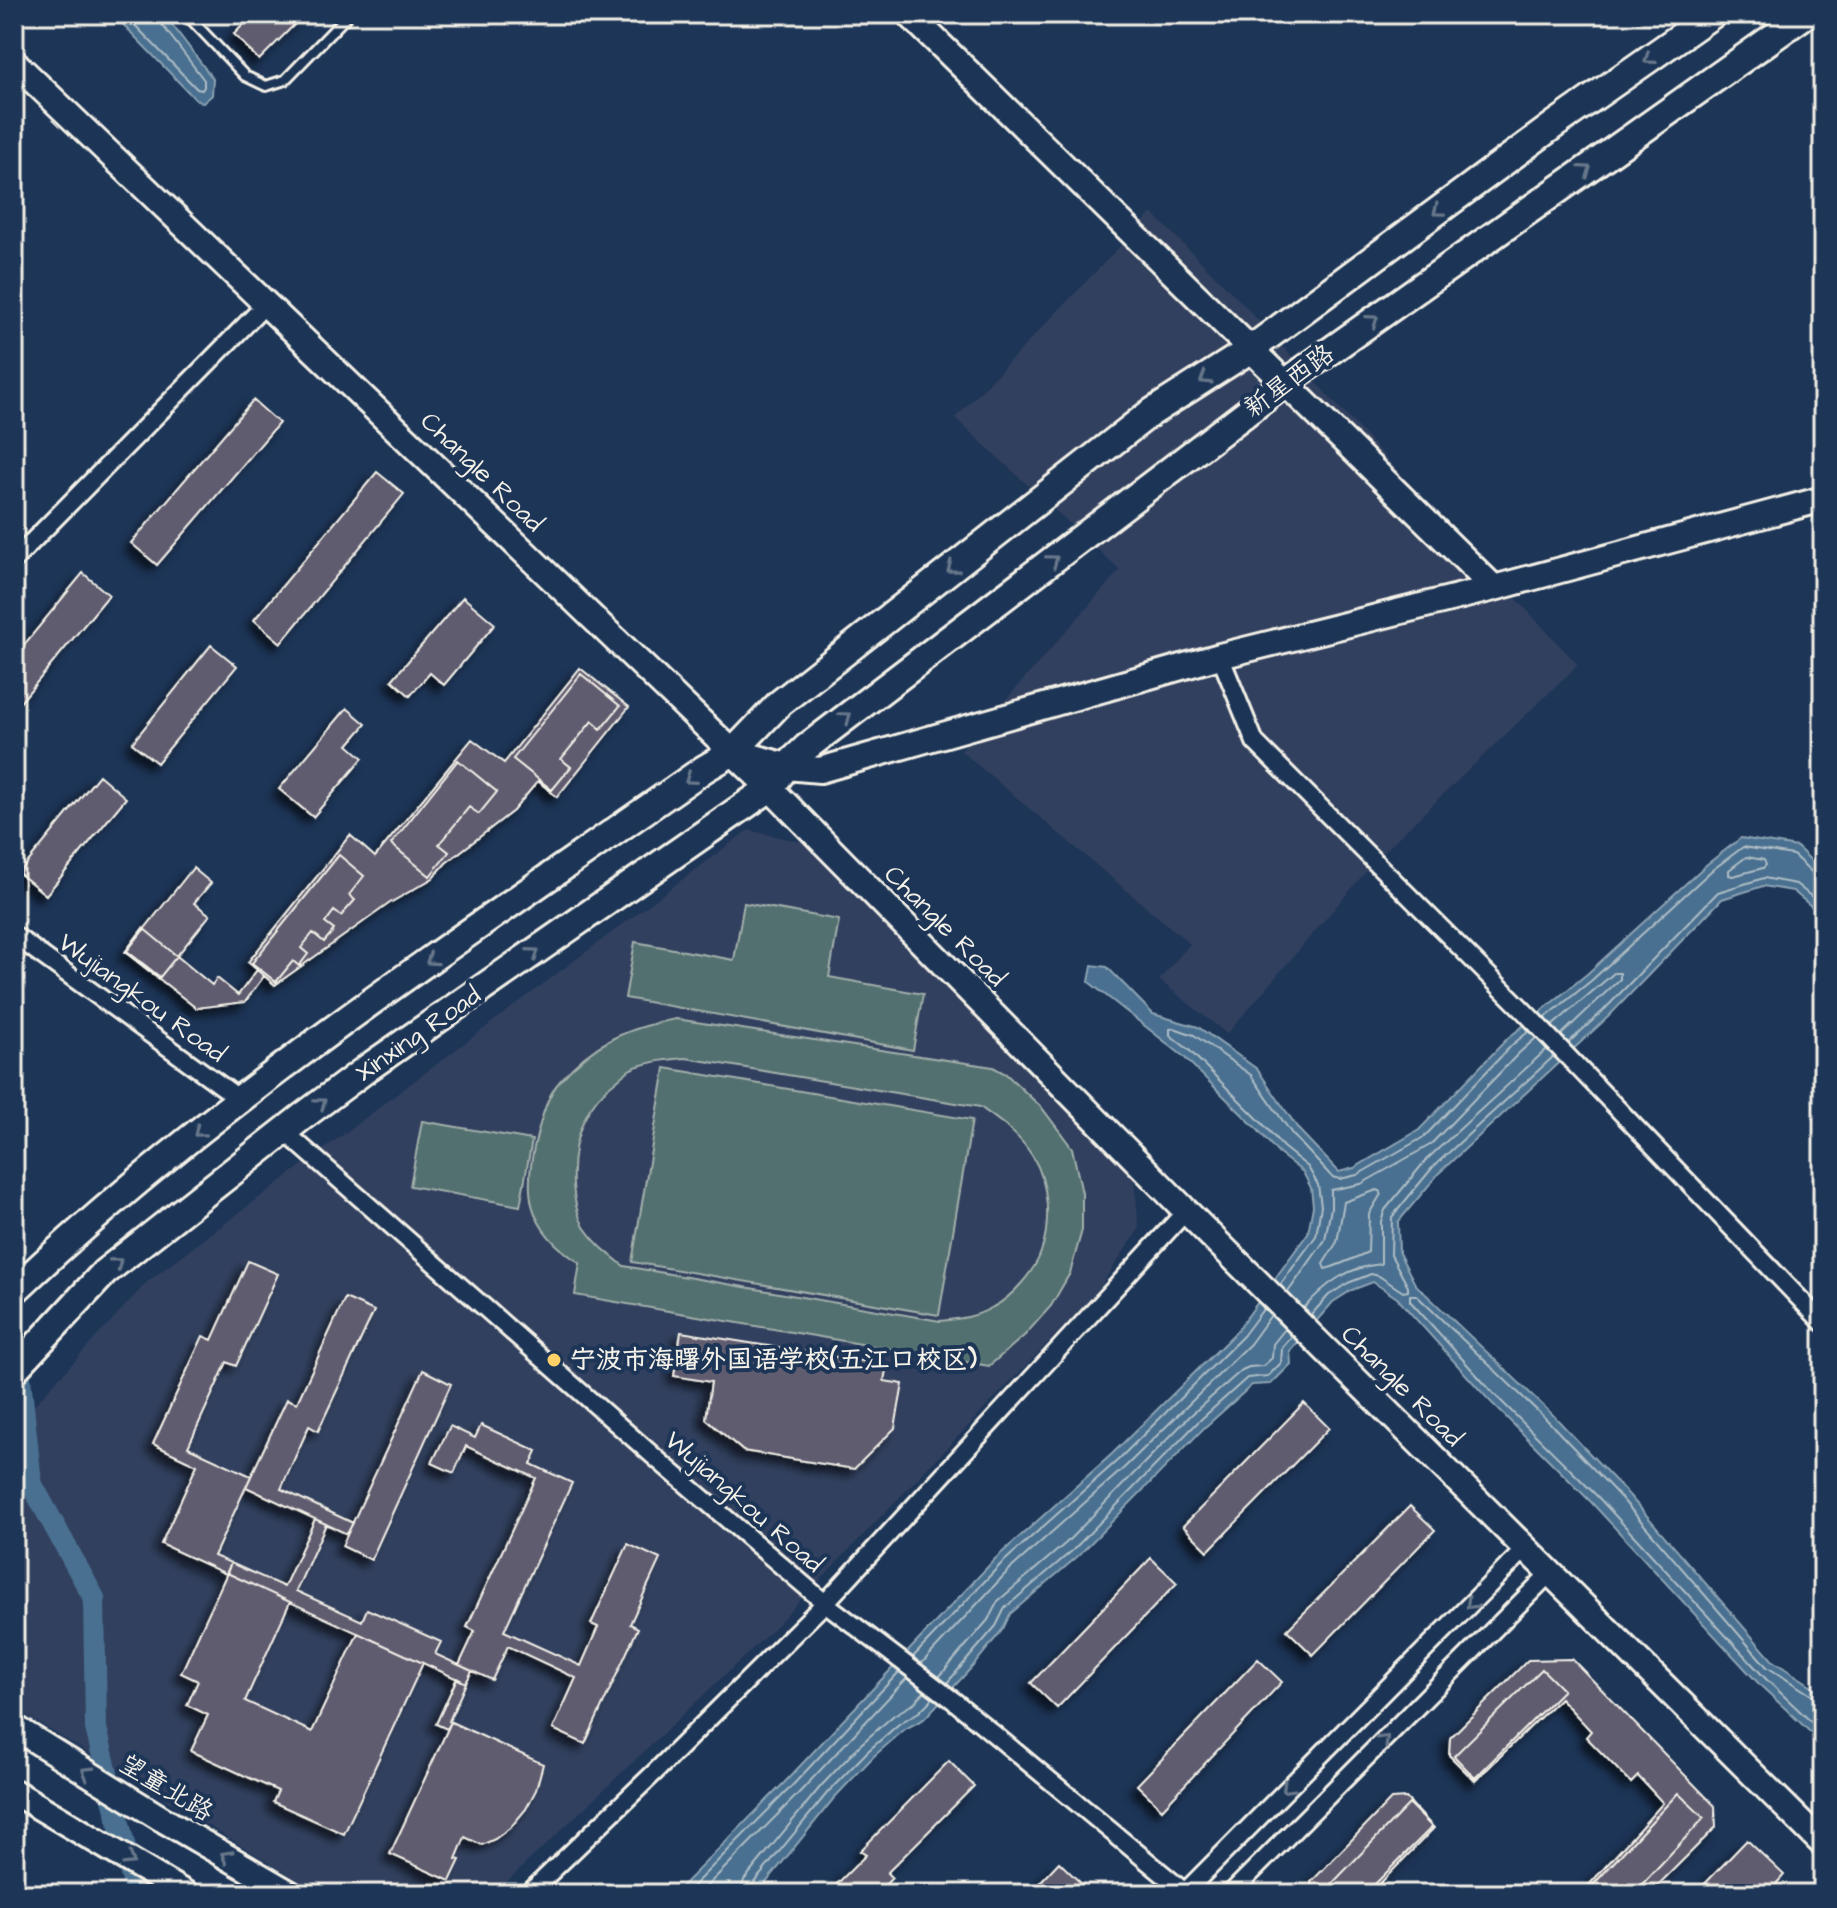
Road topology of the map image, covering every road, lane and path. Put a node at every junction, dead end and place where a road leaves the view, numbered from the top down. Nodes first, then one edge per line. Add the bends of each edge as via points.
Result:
1 (186, 14) edge
2 (349, 14) edge
3 (909, 14) edge
4 (1713, 14) edge
5 (1806, 14) edge
6 (14, 62) edge
7 (266, 304) junction
8 (1251, 349) junction
9 (1285, 383) junction
10 (1823, 499) edge
11 (14, 560) edge
12 (1494, 588) junction
13 (1220, 656) junction
14 (733, 752) junction
15 (786, 767) junction
16 (770, 788) junction
17 (14, 935) edge
18 (241, 1100) junction
19 (284, 1131) junction
20 (1186, 1211) junction
21 (14, 1291) edge
22 (1823, 1323) edge
23 (14, 1370) edge
24 (1526, 1548) junction
25 (1550, 1573) junction
26 (825, 1603) junction
27 (14, 1727) edge
28 (14, 1792) edge
29 (1823, 1844) edge
30 (184, 1893) edge
31 (1185, 1893) edge
32 (291, 1894) edge
33 (528, 1894) edge
34 (1230, 1894) edge

1 - 2 lane via 245,76 266,86 285,80
3 - 8 street
4 -> 8 main road, 新星西路
9 -> 5 main road, 新星西路
6 - 7 street, Changle Road
7 - 11 street
7 - 14 street, Changle Road
8 - 9 street
8 -> 14 main road, 新星西路 via 1149,414 780,703
9 - 12 street
15 -> 9 main road, 新星西路
10 - 12 street
12 - 13 street
13 - 15 street via 820,770
13 - 22 street via 1255,742 1525,1012
14 - 15 main road
14 - 16 street, Changle Road
14 -> 18 main road, 新星西路 via 372,1000
15 - 16 main road, Xinxing Road
19 -> 16 main road, Xinxing Road
16 - 20 street, Changle Road
17 - 18 street, Wujiangkou Road
18 -> 21 main road, 新星西路
23 -> 19 main road, Xinxing Road via 105,1272
19 - 26 street, Wujiangkou Road
20 - 24 street, Changle Road
20 - 26 street
24 - 25 street, Changle Road
24 -> 31 street
25 - 29 street, Changle Road
34 -> 25 street
26 - 31 street, Wujiangkou Road via 954,1701
26 - 33 street
32 -> 27 street, 望童北路
28 -> 30 street

